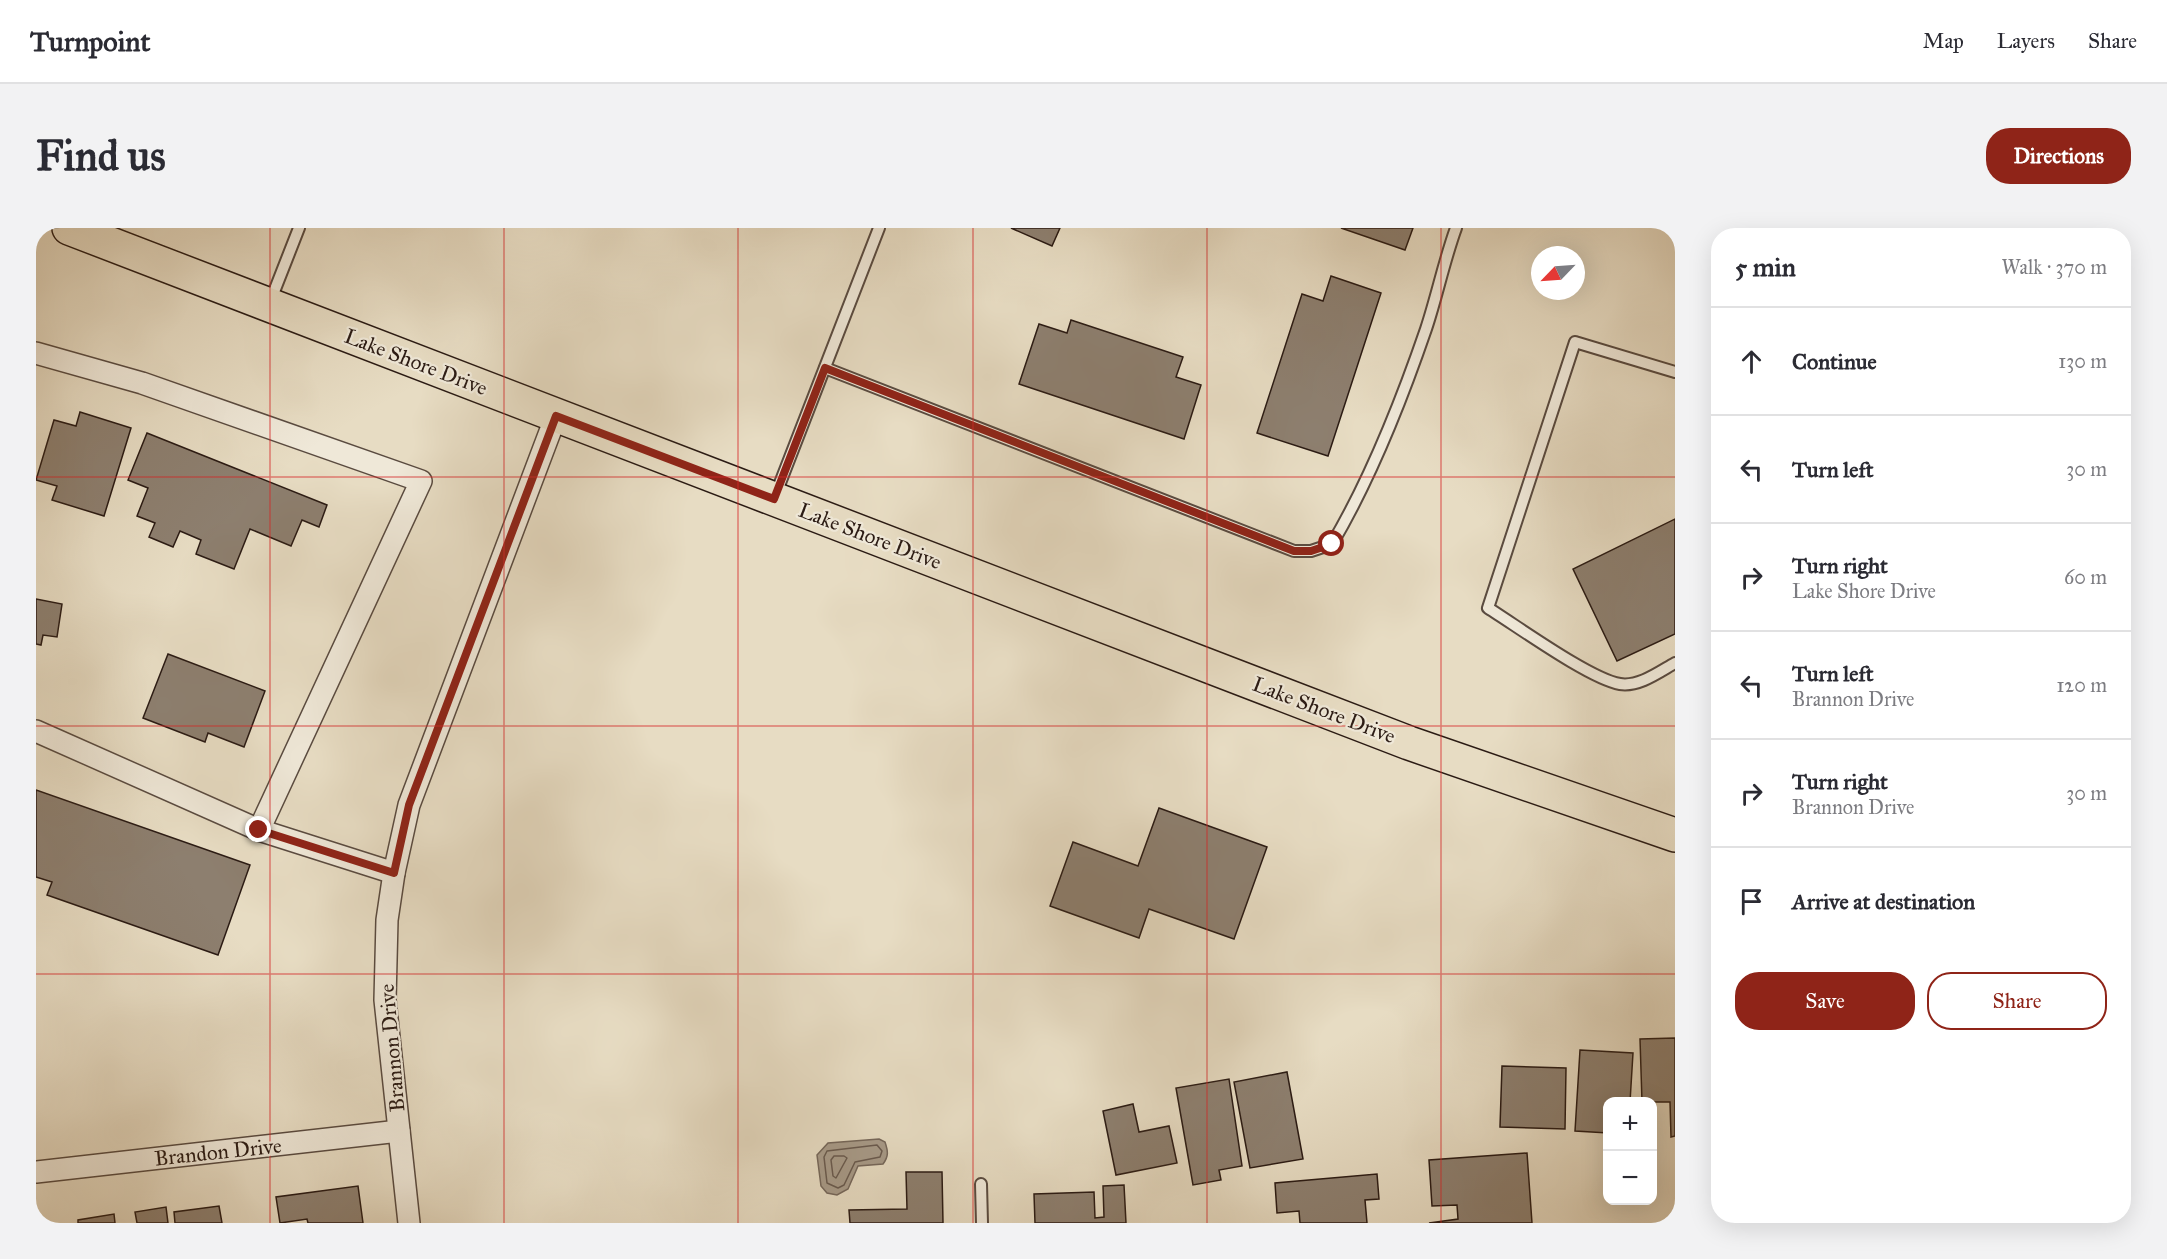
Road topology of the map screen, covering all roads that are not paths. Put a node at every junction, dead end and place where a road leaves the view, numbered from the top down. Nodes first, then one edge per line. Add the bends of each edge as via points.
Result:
1 (69, 228) edge
2 (299, 228) edge
3 (879, 228) edge
4 (1456, 228) edge
5 (269, 305) junction
6 (36, 353) edge
7 (825, 368) junction
8 (1675, 372) edge
9 (556, 416) junction
10 (774, 499) junction
11 (1675, 663) edge
12 (36, 731) edge
13 (259, 830) junction
14 (1675, 834) edge
15 (394, 873) junction
16 (399, 1131) junction
17 (36, 1172) edge
18 (981, 1184) dead end
19 (409, 1223) edge
20 (982, 1223) edge

1 - 5 main road, Lake Shore Drive
2 - 5 lane
3 - 7 lane
4 - 7 lane via 1419,348 1349,515 1332,544 1311,551 1294,551
5 - 9 main road, Lake Shore Drive
6 - 13 street via 142,383 421,481
7 - 10 lane
8 - 11 lane via 1575,342 1488,608 1597,675 1620,684 1639,682
9 - 10 main road, Lake Shore Drive
9 - 15 street, Brannon Drive via 409,805
10 - 14 main road, Lake Shore Drive via 1409,743
12 - 13 street
13 - 15 street
15 - 16 street, Brannon Drive via 387,920 385,1000
16 - 17 street, Brandon Drive
16 - 19 street, Brannon Drive
18 - 20 lane

